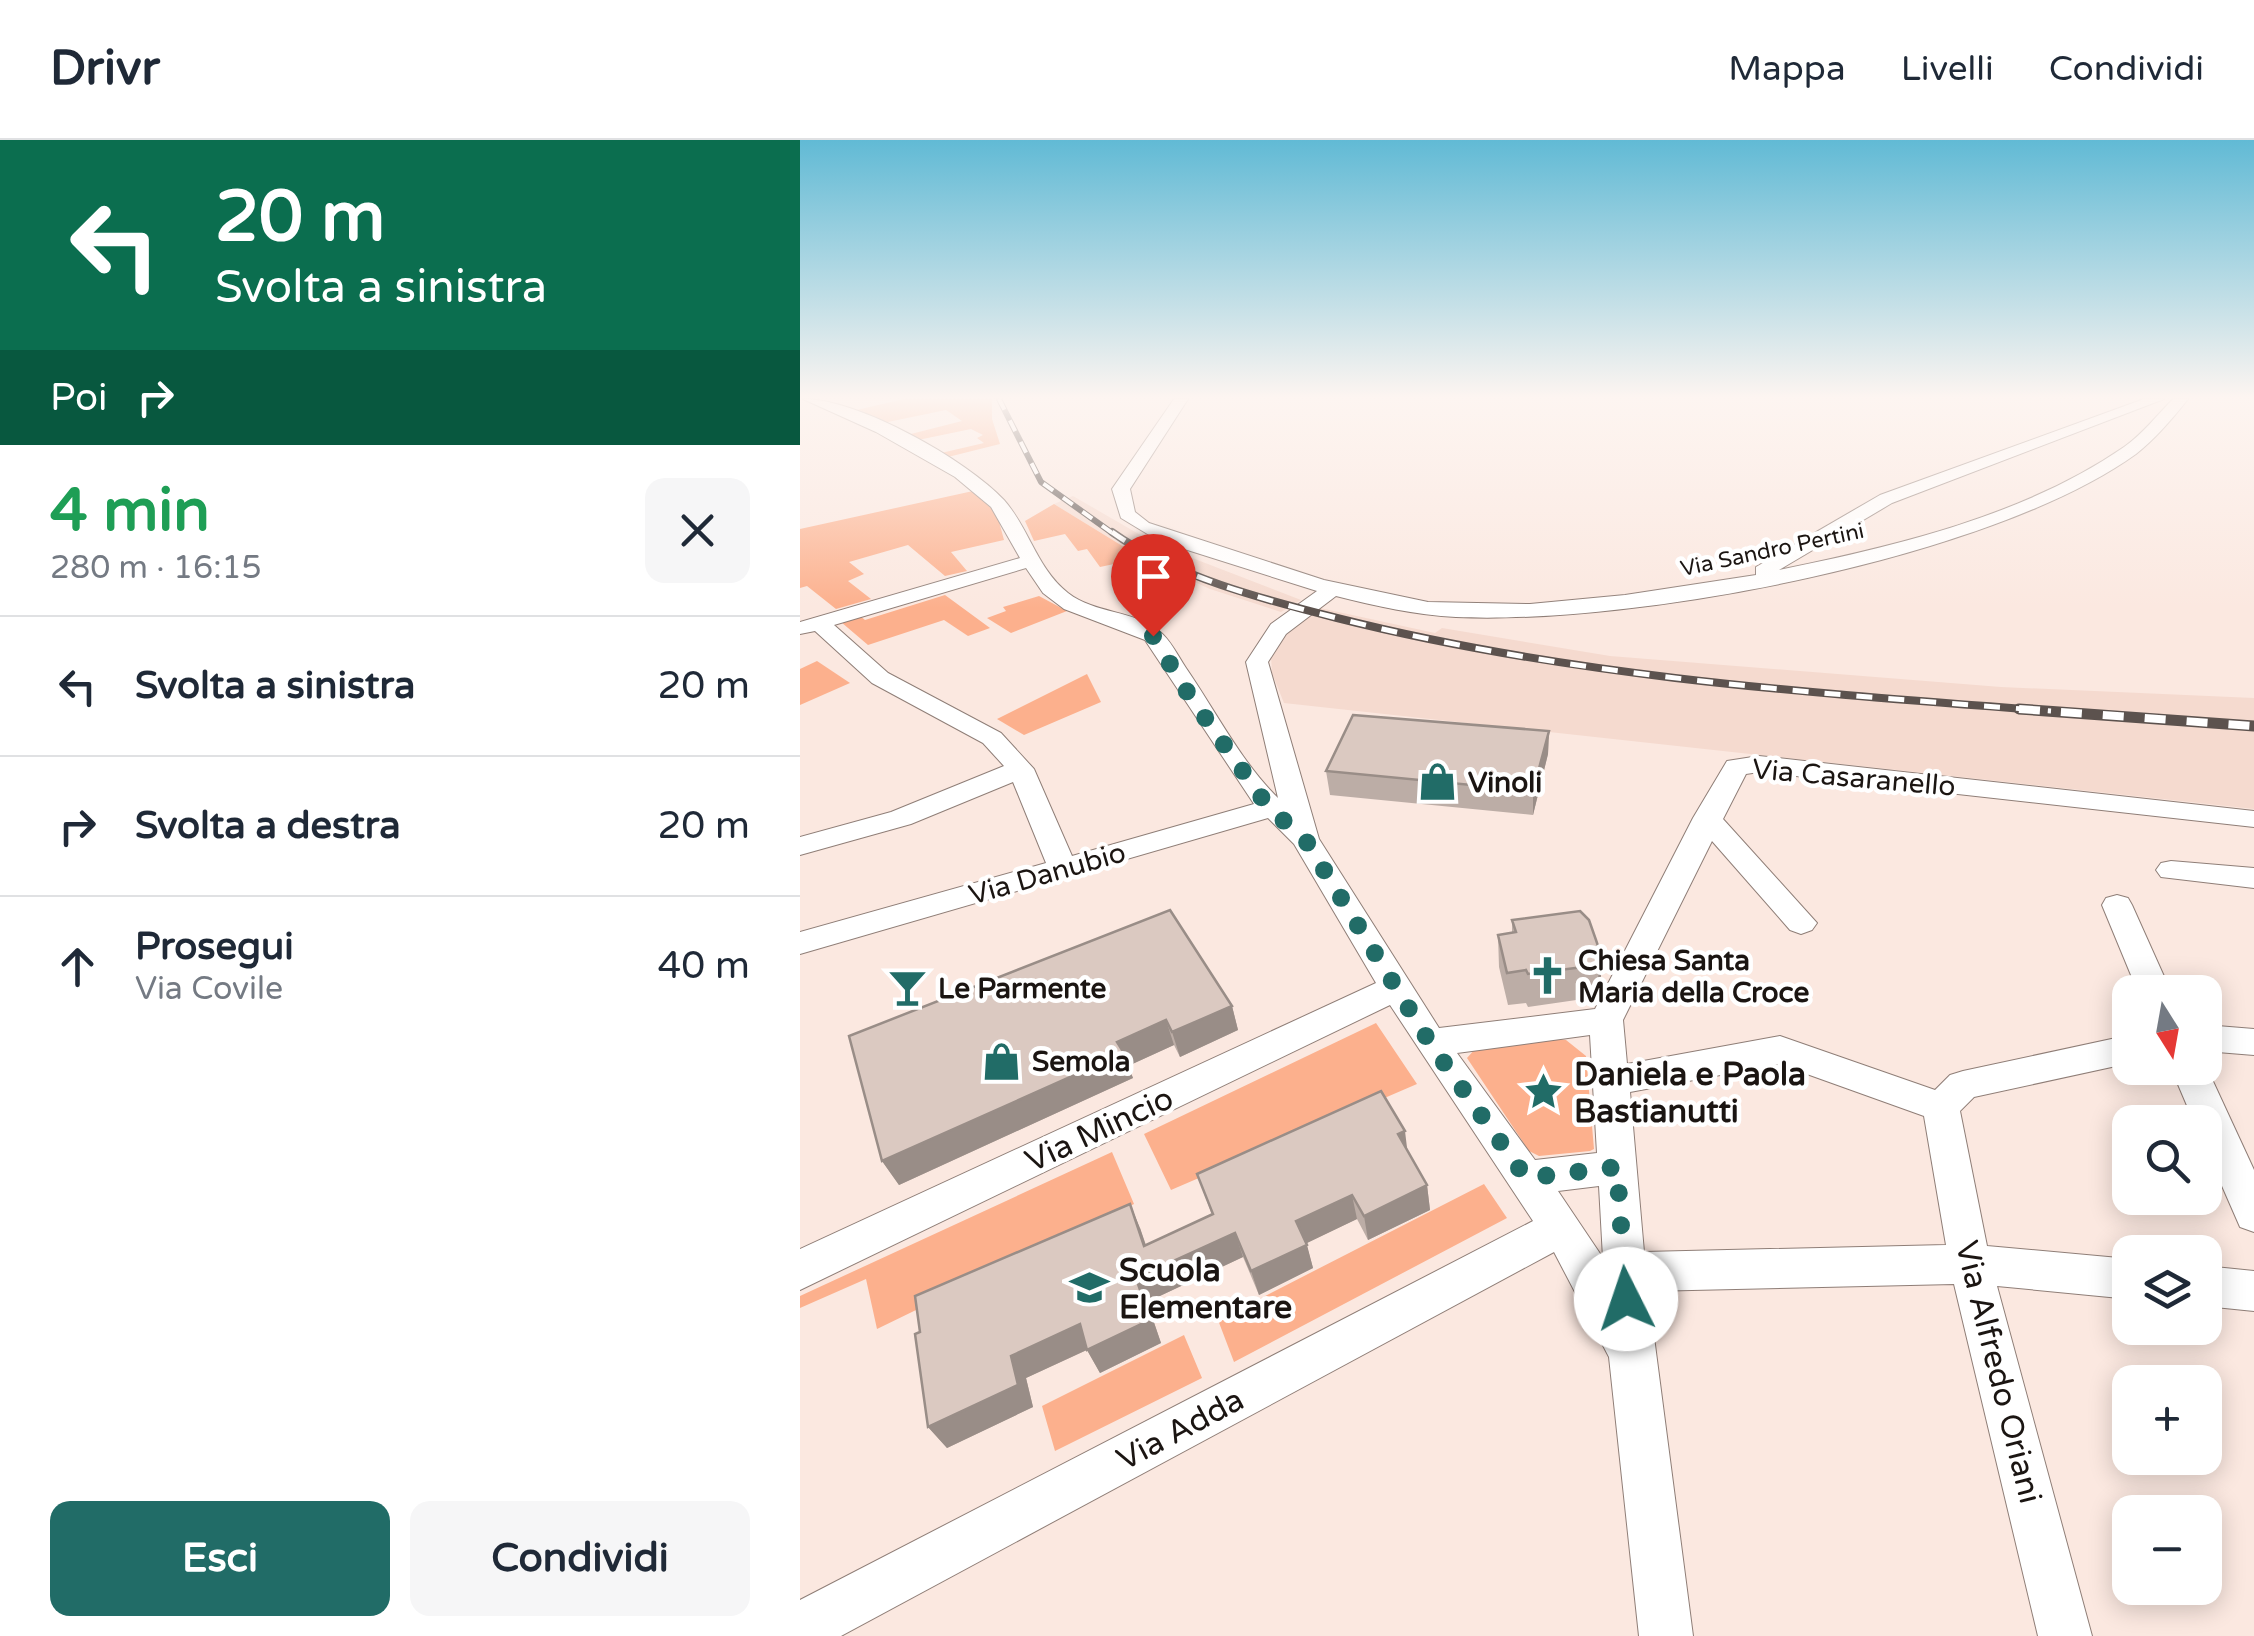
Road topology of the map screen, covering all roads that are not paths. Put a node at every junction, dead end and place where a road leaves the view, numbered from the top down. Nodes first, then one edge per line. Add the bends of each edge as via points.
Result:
1 (950, 469) edge
2 (1135, 469) edge
3 (1969, 469) edge
4 (2103, 469) edge
5 (1030, 561) junction
6 (1742, 584) junction
7 (1332, 590) junction
8 (809, 626) edge
9 (1021, 769) junction
10 (1282, 805) junction
11 (1707, 818) junction
12 (2254, 819) edge
13 (800, 846) edge
14 (1062, 870) junction
15 (2171, 870) dead end
16 (2254, 878) edge
17 (2116, 905) dead end
18 (1801, 923) dead end
19 (800, 943) edge
20 (2148, 975) edge
21 (1398, 987) junction
22 (1606, 1020) junction
23 (2222, 1039) edge
24 (2254, 1042) edge
25 (1430, 1043) junction
26 (2112, 1053) edge
27 (1612, 1081) junction
28 (2197, 1085) edge
29 (1941, 1107) junction
30 (1617, 1167) junction
31 (1526, 1178) junction
32 (2254, 1214) edge
33 (1560, 1228) junction
34 (1970, 1264) junction
35 (800, 1270) edge
36 (1623, 1272) junction
37 (2112, 1277) edge
38 (2222, 1288) edge
39 (2254, 1291) edge
40 (1631, 1353) junction
41 (800, 1629) edge
42 (1666, 1636) edge
43 (2065, 1636) edge

1 - 5 street via 996,504
2 - 7 street, Via Sandro Pertini via 1121,490 1127,514 1156,534
3 - 6 street via 1874,504
4 - 6 street, Via Sandro Pertini via 1944,534
5 - 8 street
5 - 10 street via 1057,596 1078,610 1153,636 1189,695
6 - 7 street, Via Sandro Pertini via 1588,608 1513,612 1422,608
7 - 10 street via 1283,626 1257,662
8 - 9 street via 880,678 992,738
9 - 13 street via 902,818
9 - 14 street
10 - 14 street, Via Danubio
10 - 21 street
11 - 12 street, Via Casaranello via 1731,772 1759,764
11 - 18 street
11 - 22 street, Via Casaranello
14 - 19 street, Via Danubio
15 - 16 street
17 - 20 street
21 - 25 street
21 - 35 street, Via Mincio
22 - 25 street
22 - 27 street
23 - 24 street
25 - 31 street
26 - 29 street via 1963,1085
27 - 29 street via 1780,1050
27 - 30 street
28 - 32 street
29 - 34 street, Via Alfredo Oriani
30 - 31 street
30 - 36 street
31 - 33 street
33 - 40 street
33 - 41 street, Via Adda
34 - 36 street
34 - 37 street
34 - 43 street, Via Alfredo Oriani
36 - 40 street
38 - 39 street
40 - 42 street

